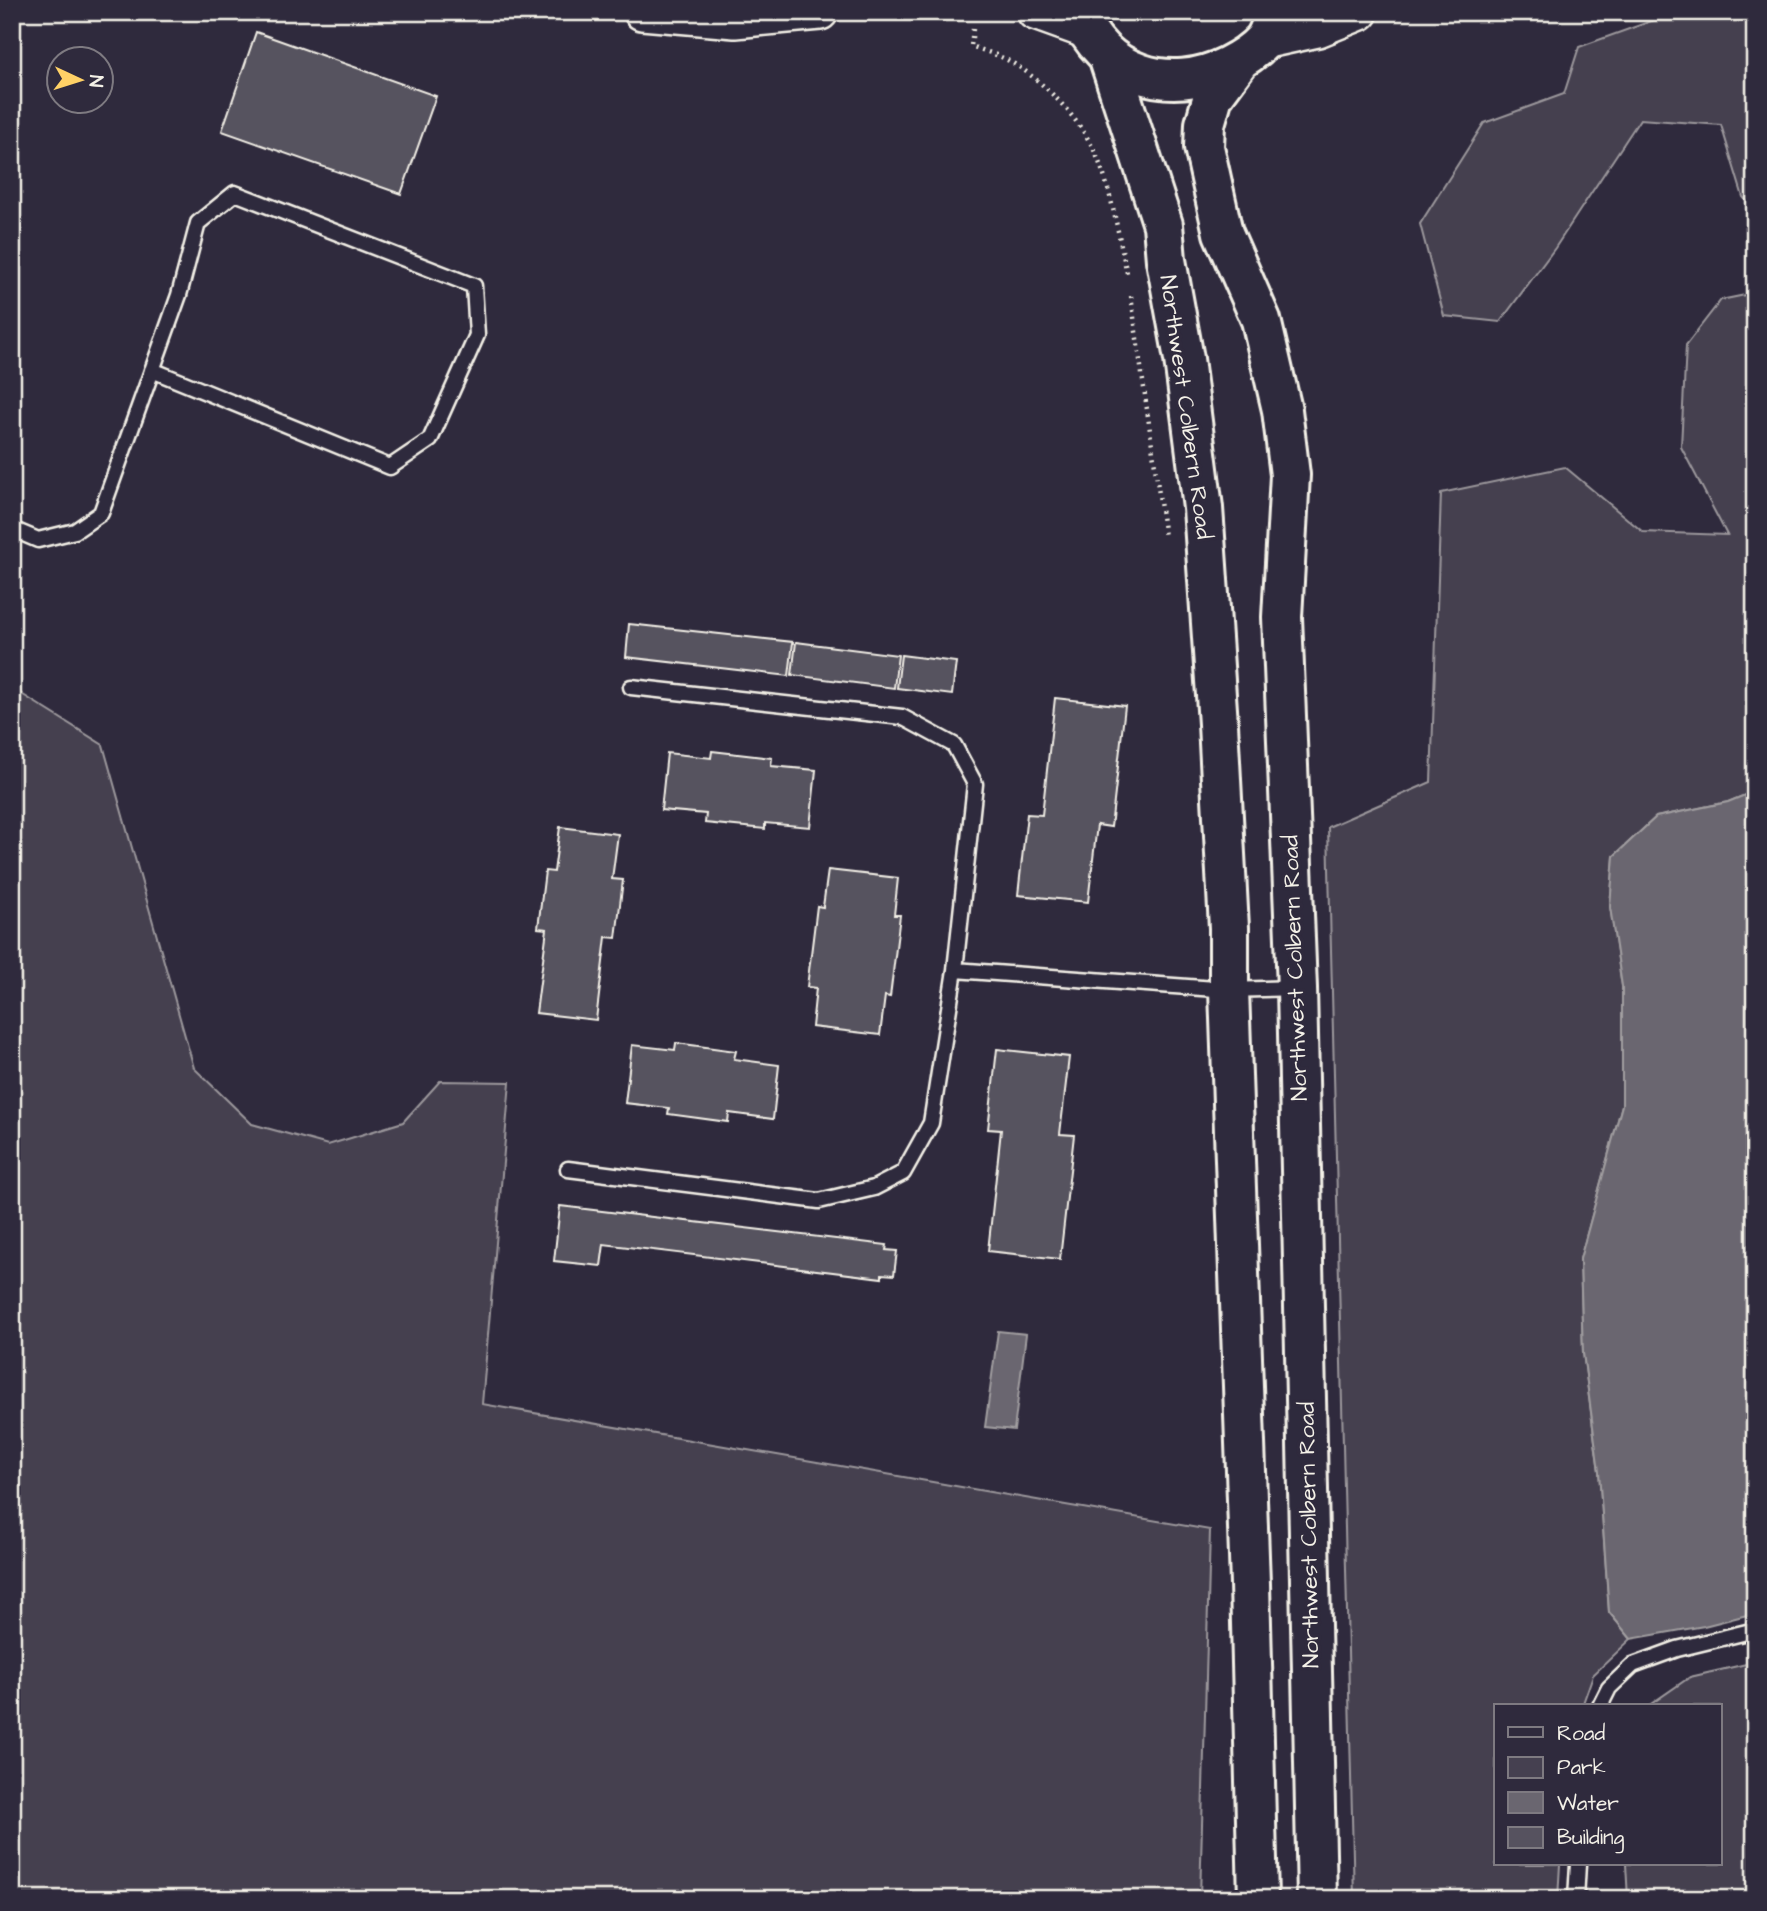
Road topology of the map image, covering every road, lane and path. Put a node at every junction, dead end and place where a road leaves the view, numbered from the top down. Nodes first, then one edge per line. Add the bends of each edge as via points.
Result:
1 (642, 12) edge
2 (820, 12) edge
3 (1035, 12) edge
4 (1360, 12) edge
5 (973, 29) dead end
6 (1090, 33) edge
7 (1259, 38) edge
8 (152, 370) junction
9 (12, 530) edge
10 (1166, 543) dead end
11 (631, 687) dead end
12 (955, 970) junction
13 (1297, 988) junction
14 (1228, 990) junction
15 (568, 1169) dead end
16 (1755, 1630) edge
17 (1601, 1704) edge
18 (1578, 1866) edge
19 (1258, 1899) edge
20 (1317, 1899) edge
21 (1576, 1899) edge

1 - 2 street via 735,20
3 - 6 street
4 - 7 street via 1318,29
5 - 10 path via 971,46 1003,58 1060,102 1100,165 1130,284
6 - 7 main road via 1138,74 1173,81 1207,76
6 - 14 main road, Northwest Colbern Road via 1163,225 1186,373 1203,508 1219,724
7 - 13 main road, Northwest Colbern Road via 1213,96 1204,147 1223,233 1261,320 1282,410 1290,475 1282,617
8 - 8 lane via 198,223 235,193 474,286 477,335 430,440 390,467
8 - 9 lane via 100,513 75,531 38,540
11 - 12 lane via 902,717 954,746 975,784
12 - 14 lane
12 - 15 lane via 931,1123 903,1173 874,1188 819,1201
13 - 14 lane
13 - 20 main road, Northwest Colbern Road
14 - 19 main road, Northwest Colbern Road
16 - 17 lane via 1633,1665 1609,1688
18 - 21 lane

